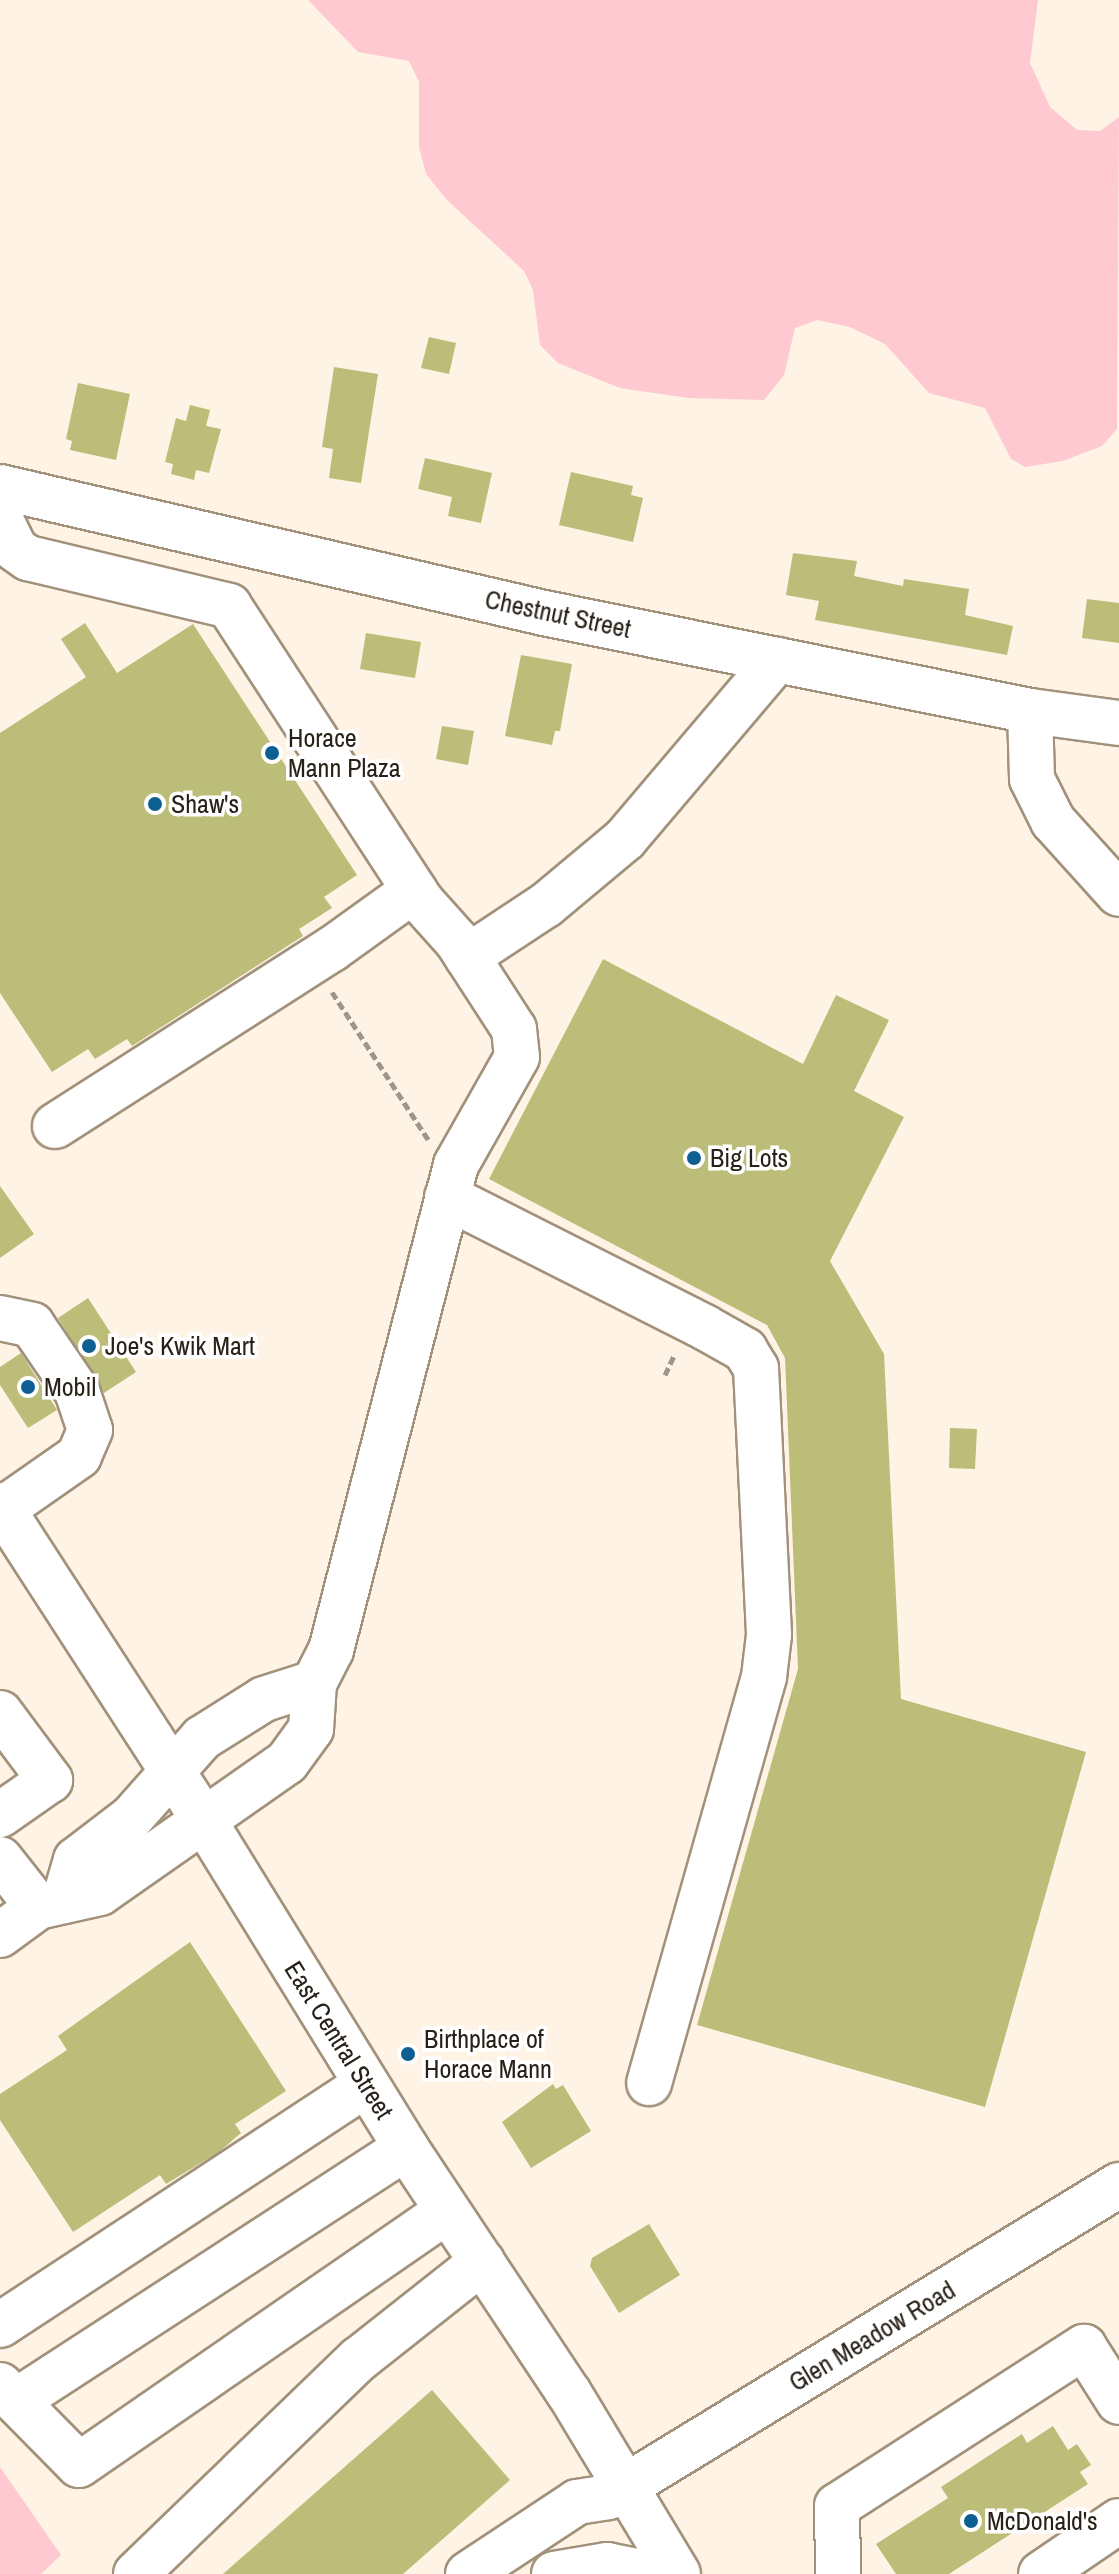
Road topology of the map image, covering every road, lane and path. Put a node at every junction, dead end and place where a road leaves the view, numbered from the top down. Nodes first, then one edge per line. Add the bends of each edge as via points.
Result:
1 (0, 487) edge
2 (0, 518) edge
3 (777, 660) junction
4 (1030, 711) junction
5 (1119, 723) edge
6 (414, 890) junction
7 (1119, 894) edge
8 (467, 957) junction
9 (317, 958) junction
10 (55, 1126) dead end
11 (452, 1181) junction
12 (0, 1318) edge
13 (1, 1507) edge
14 (314, 1683) junction
15 (0, 1713) edge
16 (171, 1769) junction
17 (0, 1815) edge
18 (203, 1819) junction
19 (0, 1859) edge
20 (51, 1904) junction
21 (0, 1935) edge
22 (649, 2083) dead end
23 (366, 2085) junction
24 (406, 2148) junction
25 (1119, 2185) edge
26 (447, 2211) junction
27 (482, 2262) junction
28 (0, 2325) edge
29 (8, 2393) edge
30 (1119, 2402) edge
31 (616, 2492) junction
32 (1119, 2521) edge
33 (136, 2574) edge
34 (468, 2574) edge
35 (512, 2574) edge
36 (554, 2574) edge
37 (652, 2574) edge
38 (678, 2574) edge
39 (838, 2574) edge
40 (1041, 2574) edge

1 - 3 main road, Chestnut Street via 544,613
2 - 6 main road via 15,549 28,558 229,606
3 - 4 main road, Chestnut Street
3 - 8 main road via 625,839 546,905
4 - 5 main road, Chestnut Street
4 - 7 main road via 1032,779 1053,821
6 - 8 main road
6 - 9 main road
8 - 11 main road via 514,1029 517,1057
9 - 10 main road
9 - 11 path via 321,974
11 - 14 main road via 331,1650
11 - 22 main road via 745,1350 756,1368 769,1635 764,1677
12 - 13 main road via 32,1325 77,1391 90,1430 79,1456
13 - 16 main road, East Central Street
14 - 16 main road via 264,1699 202,1738
14 - 18 main road via 311,1729 287,1762
15 - 17 main road via 50,1780
16 - 18 main road, East Central Street
16 - 20 main road via 131,1818 76,1860
18 - 20 main road via 100,1893
18 - 23 main road, East Central Street
19 - 20 main road
20 - 21 main road
23 - 24 main road, East Central Street
23 - 28 main road
24 - 26 main road, East Central Street
24 - 29 main road
25 - 31 main road, Glen Meadow Road
26 - 27 main road, East Central Street
26 - 29 main road via 79,2465
27 - 31 main road, East Central Street
27 - 33 main road via 359,2359
30 - 39 main road via 1084,2347 837,2506
31 - 34 main road via 577,2502
31 - 35 main road via 592,2526
31 - 38 main road, East Central Street
32 - 40 main road
36 - 37 main road via 607,2565

